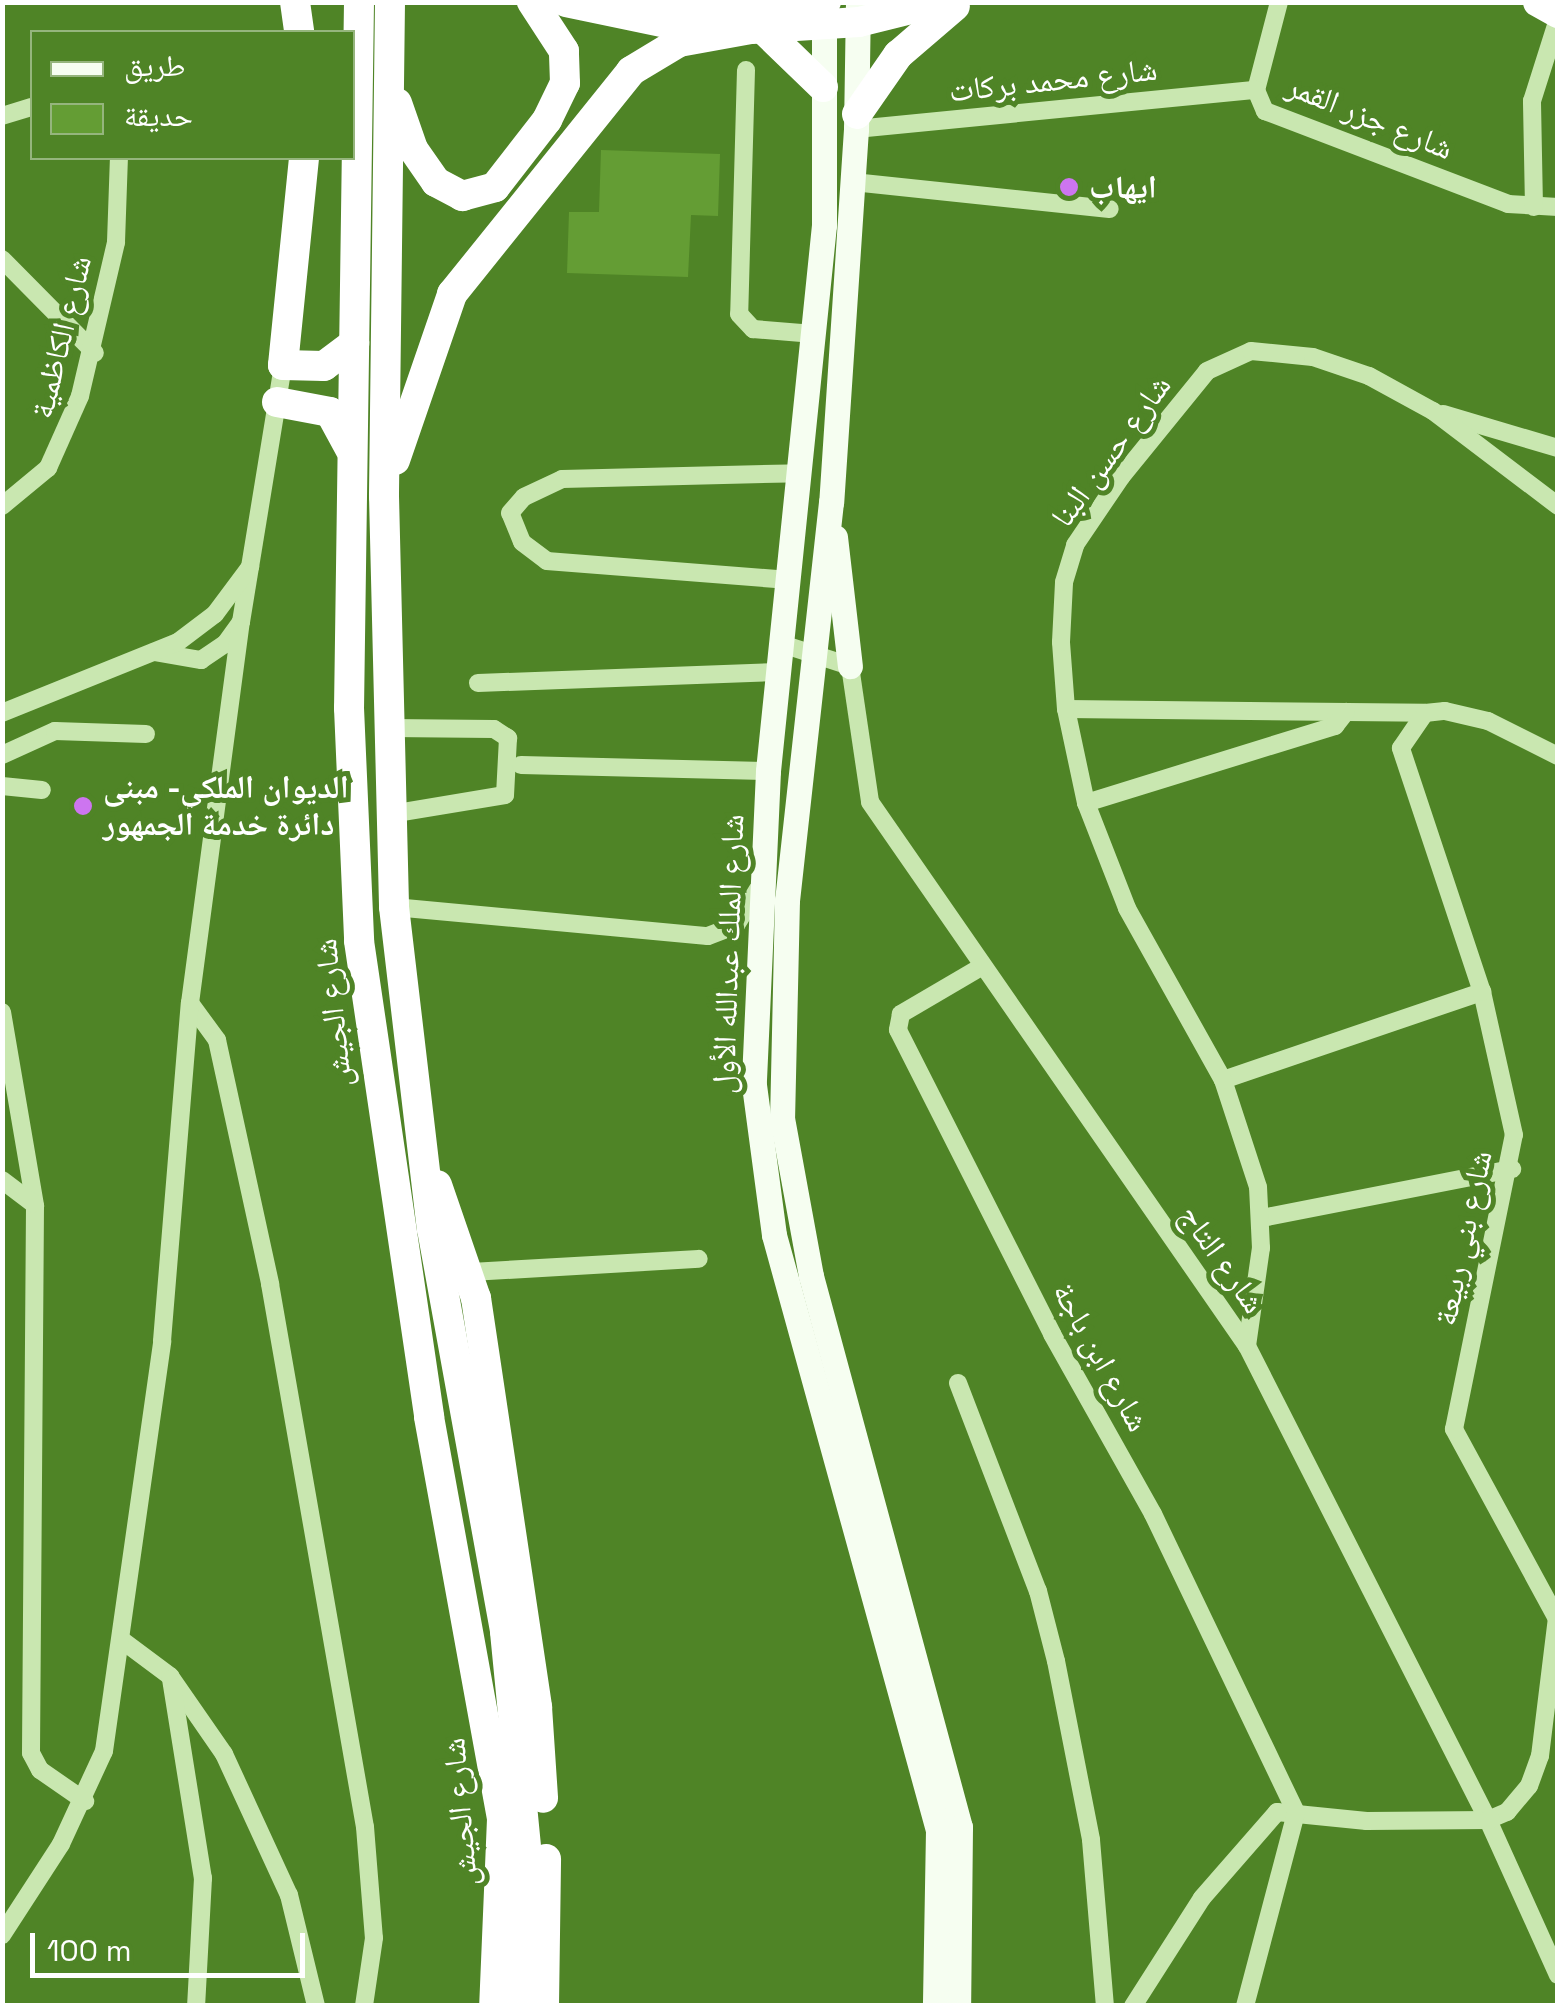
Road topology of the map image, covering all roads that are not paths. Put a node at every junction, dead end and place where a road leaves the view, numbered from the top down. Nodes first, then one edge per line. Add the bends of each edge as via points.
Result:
1 (296, 2) edge
2 (345, 2) edge
3 (359, 2) edge
4 (390, 2) edge
5 (532, 2) edge
6 (566, 2) edge
7 (650, 2) edge
8 (939, 2) edge
9 (960, 2) edge
10 (1280, 2) edge
11 (1538, 2) edge
12 (825, 10) edge
13 (871, 11) edge
14 (1558, 16) edge
15 (298, 30) edge
16 (350, 30) edge
17 (764, 30) junction
18 (722, 33) junction
19 (355, 64) edge
20 (746, 70) dead end
21 (390, 84) junction
22 (359, 86) junction
23 (823, 87) junction
24 (1256, 90) junction
25 (30, 108) edge
26 (2, 116) edge
27 (857, 122) junction
28 (119, 160) edge
29 (304, 160) edge
30 (853, 182) junction
31 (1534, 206) junction
32 (1558, 207) edge
33 (1110, 210) dead end
34 (2, 260) edge
35 (814, 334) junction
36 (354, 343) junction
37 (94, 353) junction
38 (283, 365) junction
39 (278, 402) junction
40 (1433, 411) junction
41 (1558, 448) edge
42 (351, 452) junction
43 (801, 473) junction
44 (384, 496) junction
45 (831, 502) junction
46 (2, 506) edge
47 (1558, 506) edge
48 (254, 561) junction
49 (790, 580) junction
50 (241, 622) junction
51 (782, 644) junction
52 (154, 652) junction
53 (814, 654) junction
54 (850, 666) junction
55 (779, 672) junction
56 (478, 683) dead end
57 (1066, 709) junction
58 (1346, 712) junction
59 (2, 713) edge
60 (1424, 713) junction
61 (390, 728) junction
62 (146, 734) dead end
63 (2, 755) edge
64 (1558, 756) edge
65 (521, 765) dead end
66 (768, 771) junction
67 (2, 786) edge
68 (42, 790) dead end
69 (1086, 803) junction
70 (392, 814) junction
71 (760, 884) junction
72 (394, 906) junction
73 (981, 967) junction
74 (1482, 992) junction
75 (190, 1003) junction
76 (2, 1012) edge
77 (1223, 1080) junction
78 (420, 1142) junction
79 (1512, 1169) junction
80 (2, 1180) edge
81 (36, 1206) junction
82 (1262, 1218) junction
83 (699, 1259) dead end
84 (471, 1272) junction
85 (1247, 1346) junction
86 (958, 1383) dead end
87 (1557, 1614) edge
88 (123, 1641) junction
89 (170, 1676) junction
90 (85, 1801) junction
91 (1296, 1813) junction
92 (1488, 1820) junction
93 (2, 1935) edge
94 (1558, 1975) edge
95 (196, 2006) edge
96 (316, 2006) edge
97 (364, 2006) edge
98 (494, 2006) edge
99 (522, 2006) edge
100 (544, 2006) edge
101 (935, 2006) edge
102 (958, 2006) edge
103 (1105, 2006) edge
104 (1133, 2006) edge
105 (1245, 2006) edge

1 - 15 highway
2 - 16 highway
3 - 22 highway, شارع الجيش
4 - 21 highway, شارع الجيش
5 - 21 highway via 564,51 565,83 509,174 485,194 462,196 436,182 413,149
6 - 18 highway via 598,14
7 - 12 highway, bridge via 769,13
8 - 13 highway
9 - 27 highway via 898,55
10 - 24 street, شارع جزر القمر
11 - 14 highway
12 - 13 highway
12 - 17 highway
12 - 23 main road, شارع الملك عبدالله الأول
13 - 27 main road, شارع الملك عبدالله الأول
14 - 31 street via 1532,101
17 - 18 highway
17 - 23 highway
18 - 44 highway via 679,42 631,71 470,266 436,332
19 - 22 highway
20 - 35 street via 739,314 753,329
21 - 44 highway, شارع الجيش
22 - 36 highway, شارع الجيش
23 - 35 main road, شارع الملك عبدالله الأول via 824,225
24 - 27 street, شارع محمد بركات
24 - 31 street, شارع جزر القمر via 1276,118 1508,204
25 - 26 street
27 - 30 main road, شارع الملك عبدالله الأول
28 - 37 street, شارع الكاظمية via 116,242
29 - 38 highway
30 - 33 street
30 - 45 main road, شارع الملك عبدالله الأول
31 - 32 street, شارع جزر القمر
34 - 37 street
35 - 43 main road, شارع الملك عبدالله الأول
36 - 38 highway via 324,366
36 - 42 highway, شارع الجيش
37 - 46 street, شارع الكاظمية via 65,442 25,492
38 - 39 street
39 - 42 highway via 330,412
39 - 48 street
40 - 41 street
40 - 47 street, شارع حسن البنا
40 - 57 street, شارع حسن البنا via 1346,366 1293,353 1251,351 1208,371 1121,476 1075,545 1064,582
42 - 98 highway, شارع الجيش via 349,708 358,941 429,1418 502,1818
43 - 49 main road, شارع الملك عبدالله الأول
43 - 49 street via 562,480 524,497 510,512 522,542 547,561
44 - 61 highway, شارع الجيش
45 - 53 main road, شارع الملك عبدالله الأول
45 - 54 main road
48 - 50 street
48 - 52 street via 215,614
49 - 51 main road, شارع الملك عبدالله الأول
50 - 52 street via 201,660
50 - 75 street
51 - 53 street
51 - 55 main road, شارع الملك عبدالله الأول
52 - 59 street
53 - 54 street
53 - 102 main road, شارع الملك عبدالله الأول via 784,954 782,1118 811,1276 960,1827
54 - 73 street, شارع التاج via 870,802
55 - 56 street
55 - 66 main road, شارع الملك عبدالله الأول
57 - 58 street
57 - 69 street, شارع حسن البنا
58 - 60 street
58 - 69 street via 1335,726
60 - 64 street via 1466,712
60 - 74 street, شارع بني ربيعة via 1401,748
61 - 70 highway, شارع الجيش
61 - 70 street via 494,729 508,738 505,795
62 - 63 street via 54,731
65 - 66 street
66 - 71 main road, شارع الملك عبدالله الأول
67 - 68 street
69 - 77 street, شارع حسن البنا via 1127,908
70 - 72 highway, شارع الجيش
71 - 72 street via 736,925 708,936
71 - 101 main road, شارع الملك عبدالله الأول via 753,1034 764,1178 800,1344 930,1789 941,1878
72 - 78 highway, شارع الجيش
73 - 85 street, شارع التاج
73 - 91 street, شارع ابن باجة via 901,1014 898,1030 1052,1334 1153,1514
74 - 77 street
74 - 79 street, شارع بني ربيعة via 1514,1134
75 - 88 street via 162,1341
75 - 97 street via 217,1040 270,1284 362,1809 374,1913
76 - 81 street
77 - 82 street, شارع حسن البنا via 1243,1126
78 - 84 highway
78 - 99 highway, شارع الجيش via 514,1708 528,1867
79 - 82 street
79 - 87 street, شارع بني ربيعة via 1454,1429
80 - 81 street
81 - 90 street via 31,1753 40,1770
82 - 85 street, شارع حسن البنا
83 - 84 street
84 - 100 highway via 537,1707 549,1902
85 - 92 street, شارع التاج
86 - 103 street via 1038,1591 1061,1678 1097,1888
87 - 92 street via 1540,1756 1518,1802
88 - 89 street
88 - 90 street via 104,1751
89 - 95 street via 202,1878
89 - 96 street via 215,1738 271,1852 308,1958
90 - 93 street
91 - 92 street via 1367,1821
91 - 104 street via 1277,1812 1259,1826 1202,1898
91 - 105 street
92 - 94 street, شارع التاج

